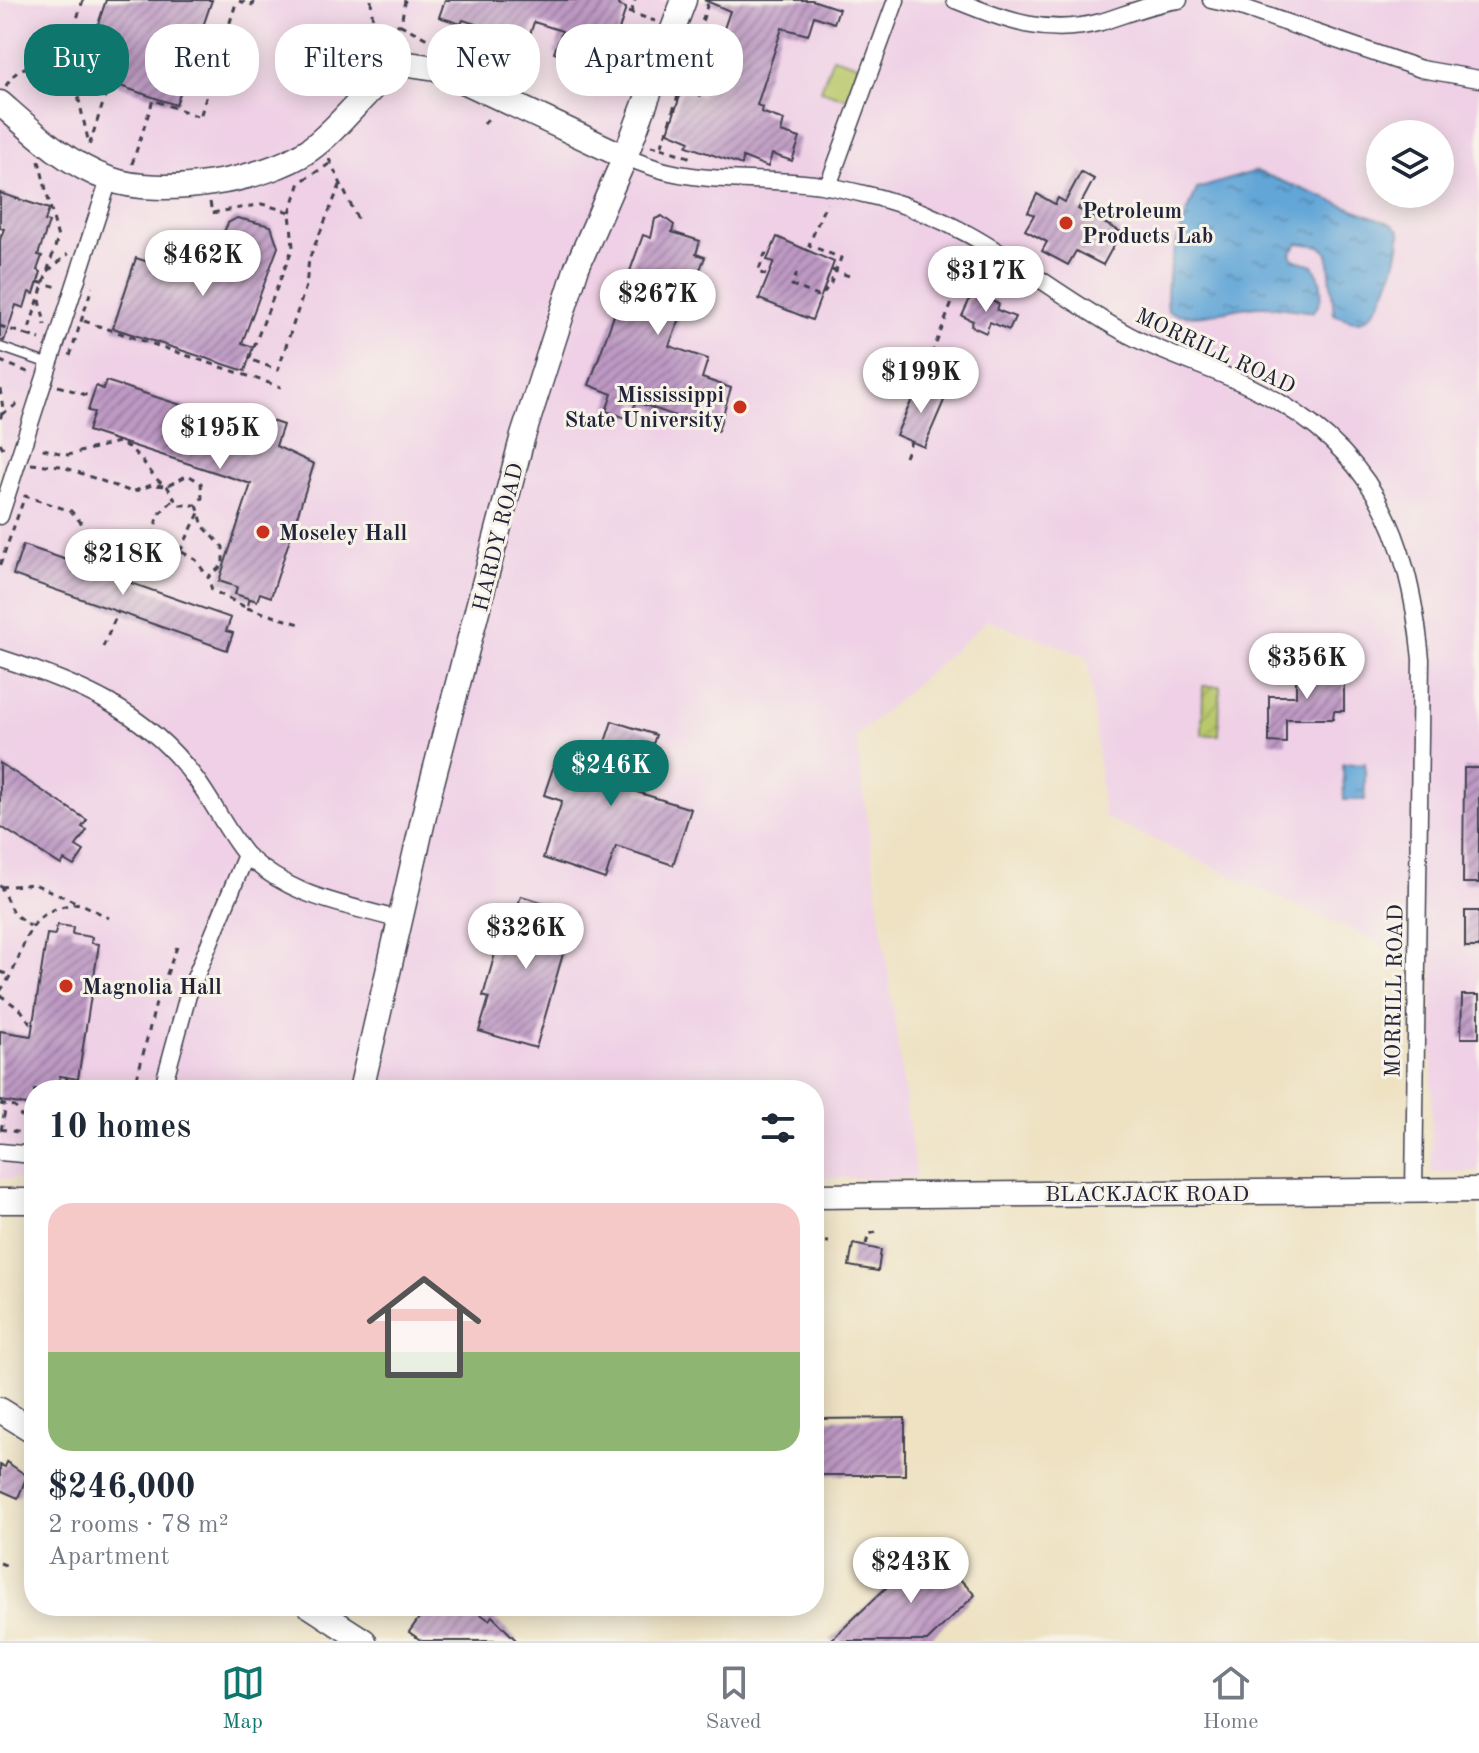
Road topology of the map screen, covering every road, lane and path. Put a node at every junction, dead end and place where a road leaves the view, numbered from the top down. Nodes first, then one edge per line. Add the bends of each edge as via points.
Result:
1 (83, 0) edge
2 (237, 0) edge
3 (255, 0) edge
4 (371, 0) edge
5 (405, 0) edge
6 (635, 0) edge
7 (684, 0) edge
8 (709, 0) edge
9 (896, 0) edge
10 (955, 0) edge
11 (1179, 0) edge
12 (1211, 0) edge
13 (659, 22) dead end
14 (75, 24) edge
15 (373, 24) dead end
16 (427, 39) edge
17 (24, 67) edge
18 (1479, 79) edge
19 (2, 96) edge
20 (77, 96) edge
21 (105, 96) edge
22 (628, 148) junction
23 (661, 148) junction
24 (326, 152) dead end
25 (86, 154) junction
26 (39, 160) dead end
27 (705, 161) dead end
28 (331, 163) junction
29 (117, 181) junction
30 (341, 183) junction
31 (828, 186) junction
32 (208, 193) dead end
33 (264, 194) dead end
34 (826, 203) dead end
35 (262, 204) junction
36 (290, 212) junction
37 (358, 220) dead end
38 (979, 238) junction
39 (769, 255) dead end
40 (65, 265) dead end
41 (48, 271) junction
42 (834, 271) junction
43 (797, 273) dead end
44 (766, 275) dead end
45 (61, 276) dead end
46 (852, 277) dead end
47 (38, 282) dead end
48 (44, 284) junction
49 (58, 287) junction
50 (40, 296) junction
51 (57, 314) junction
52 (0, 326) edge
53 (78, 332) dead end
54 (27, 335) junction
55 (0, 347) edge
56 (69, 359) dead end
57 (0, 361) edge
58 (42, 361) junction
59 (928, 362) junction
60 (64, 373) dead end
61 (51, 384) junction
62 (281, 387) dead end
63 (0, 389) edge
64 (92, 397) dead end
65 (2, 414) junction
66 (15, 415) dead end
67 (0, 420) edge
68 (41, 438) dead end
69 (7, 440) dead end
70 (911, 442) dead end
71 (0, 443) edge
72 (3, 452) junction
73 (905, 457) dead end
74 (0, 461) edge
75 (41, 467) dead end
76 (167, 486) junction
77 (173, 501) junction
78 (197, 505) junction
79 (200, 511) junction
80 (0, 516) edge
81 (182, 552) junction
82 (0, 565) edge
83 (142, 573) junction
84 (208, 577) junction
85 (249, 599) dead end
86 (247, 608) junction
87 (118, 612) dead end
88 (303, 625) dead end
89 (103, 647) dead end
90 (0, 658) edge
91 (246, 855) junction
92 (0, 886) edge
93 (80, 903) junction
94 (109, 918) dead end
95 (400, 920) junction
96 (30, 926) junction
97 (177, 947) dead end
98 (0, 972) edge
99 (11, 975) junction
100 (0, 993) edge
101 (33, 1027) dead end
102 (65, 1076) dead end
103 (67, 1080) edge
104 (137, 1080) edge
105 (165, 1080) edge
106 (363, 1080) edge
107 (3, 1105) edge
108 (24, 1116) edge
109 (1, 1130) edge
110 (24, 1133) edge
111 (0, 1152) edge
112 (24, 1154) edge
113 (1479, 1190) edge
114 (1414, 1191) junction
115 (824, 1196) edge
116 (0, 1201) edge
117 (24, 1201) edge
118 (876, 1232) dead end
119 (824, 1242) edge
120 (829, 1242) dead end
121 (866, 1244) dead end
122 (0, 1410) edge
123 (24, 1425) edge
124 (0, 1563) edge
125 (11, 1567) dead end
126 (325, 1616) edge
127 (364, 1641) edge

1 - 14 path
2 - 3 path via 253,5
2 - 29 path via 200,117 153,100
4 - 15 path
5 - 16 path via 401,25
6 - 13 path via 629,12
7 - 22 street, HARDY ROAD
8 - 23 path
9 - 31 street
10 - 11 street via 1046,29 1095,23
12 - 18 street via 1421,69
17 - 19 path
19 - 25 street via 34,133
20 - 25 path
21 - 25 path
22 - 23 path
22 - 29 street via 436,68 402,63 319,142 278,167 216,181
22 - 31 street, MORRILL ROAD via 669,172
22 - 95 street, HARDY ROAD via 577,267 531,409
23 - 27 path
24 - 28 path
25 - 29 street
26 - 41 path via 58,238
28 - 30 path
28 - 36 path via 300,182
29 - 51 street
30 - 36 path via 309,259 306,286 278,370 249,359 293,247
30 - 37 path
31 - 38 street, MORRILL ROAD via 938,217
32 - 35 path via 212,213
33 - 35 path
34 - 42 path via 809,245 841,258
35 - 36 path
38 - 59 path
38 - 114 street, MORRILL ROAD via 1130,335 1252,388 1313,423 1350,455 1397,538 1415,599 1421,659
39 - 44 path via 758,272
40 - 41 path via 68,254
41 - 48 path
42 - 43 path via 820,297 792,285
42 - 46 path
45 - 49 path
47 - 48 path
48 - 49 path
48 - 50 path
49 - 51 path
50 - 51 path via 45,325
50 - 54 path
51 - 58 street
51 - 62 path
52 - 54 path
53 - 56 path
54 - 58 path via 40,339
55 - 58 lane
57 - 61 path
58 - 61 street
59 - 59 path via 922,379 940,386
60 - 61 path
61 - 64 path
61 - 80 street
63 - 65 path
65 - 66 path via 19,403
65 - 67 path
68 - 76 path via 37,447 56,455 118,442 129,446
69 - 72 path
70 - 73 path
71 - 72 path
72 - 74 path
75 - 76 path via 61,466 132,492
76 - 77 path
76 - 78 path via 181,476 197,477 203,490
77 - 78 path
77 - 83 path via 160,513 138,571
78 - 79 path
79 - 81 path
79 - 84 path via 203,526 223,547 223,565
81 - 83 path via 164,571
81 - 84 path
82 - 83 path via 25,496 71,511 115,562
84 - 86 path via 212,590
85 - 86 path
86 - 88 path
87 - 89 path
90 - 91 street via 63,678 127,710 196,779
91 - 95 street via 270,877 323,902
91 - 105 street via 188,995
92 - 93 path via 34,884
92 - 96 path via 13,913
93 - 94 path
93 - 96 path via 48,910
95 - 106 street, HARDY ROAD
96 - 99 path
97 - 104 path
98 - 99 path
99 - 100 path
100 - 101 path
102 - 103 path
107 - 108 path
107 - 109 path
109 - 110 path
111 - 112 street
113 - 114 street, BLACKJACK ROAD
114 - 115 street, BLACKJACK ROAD
116 - 117 street
118 - 121 path via 869,1234
119 - 120 path
122 - 123 street
124 - 125 path
126 - 127 street

